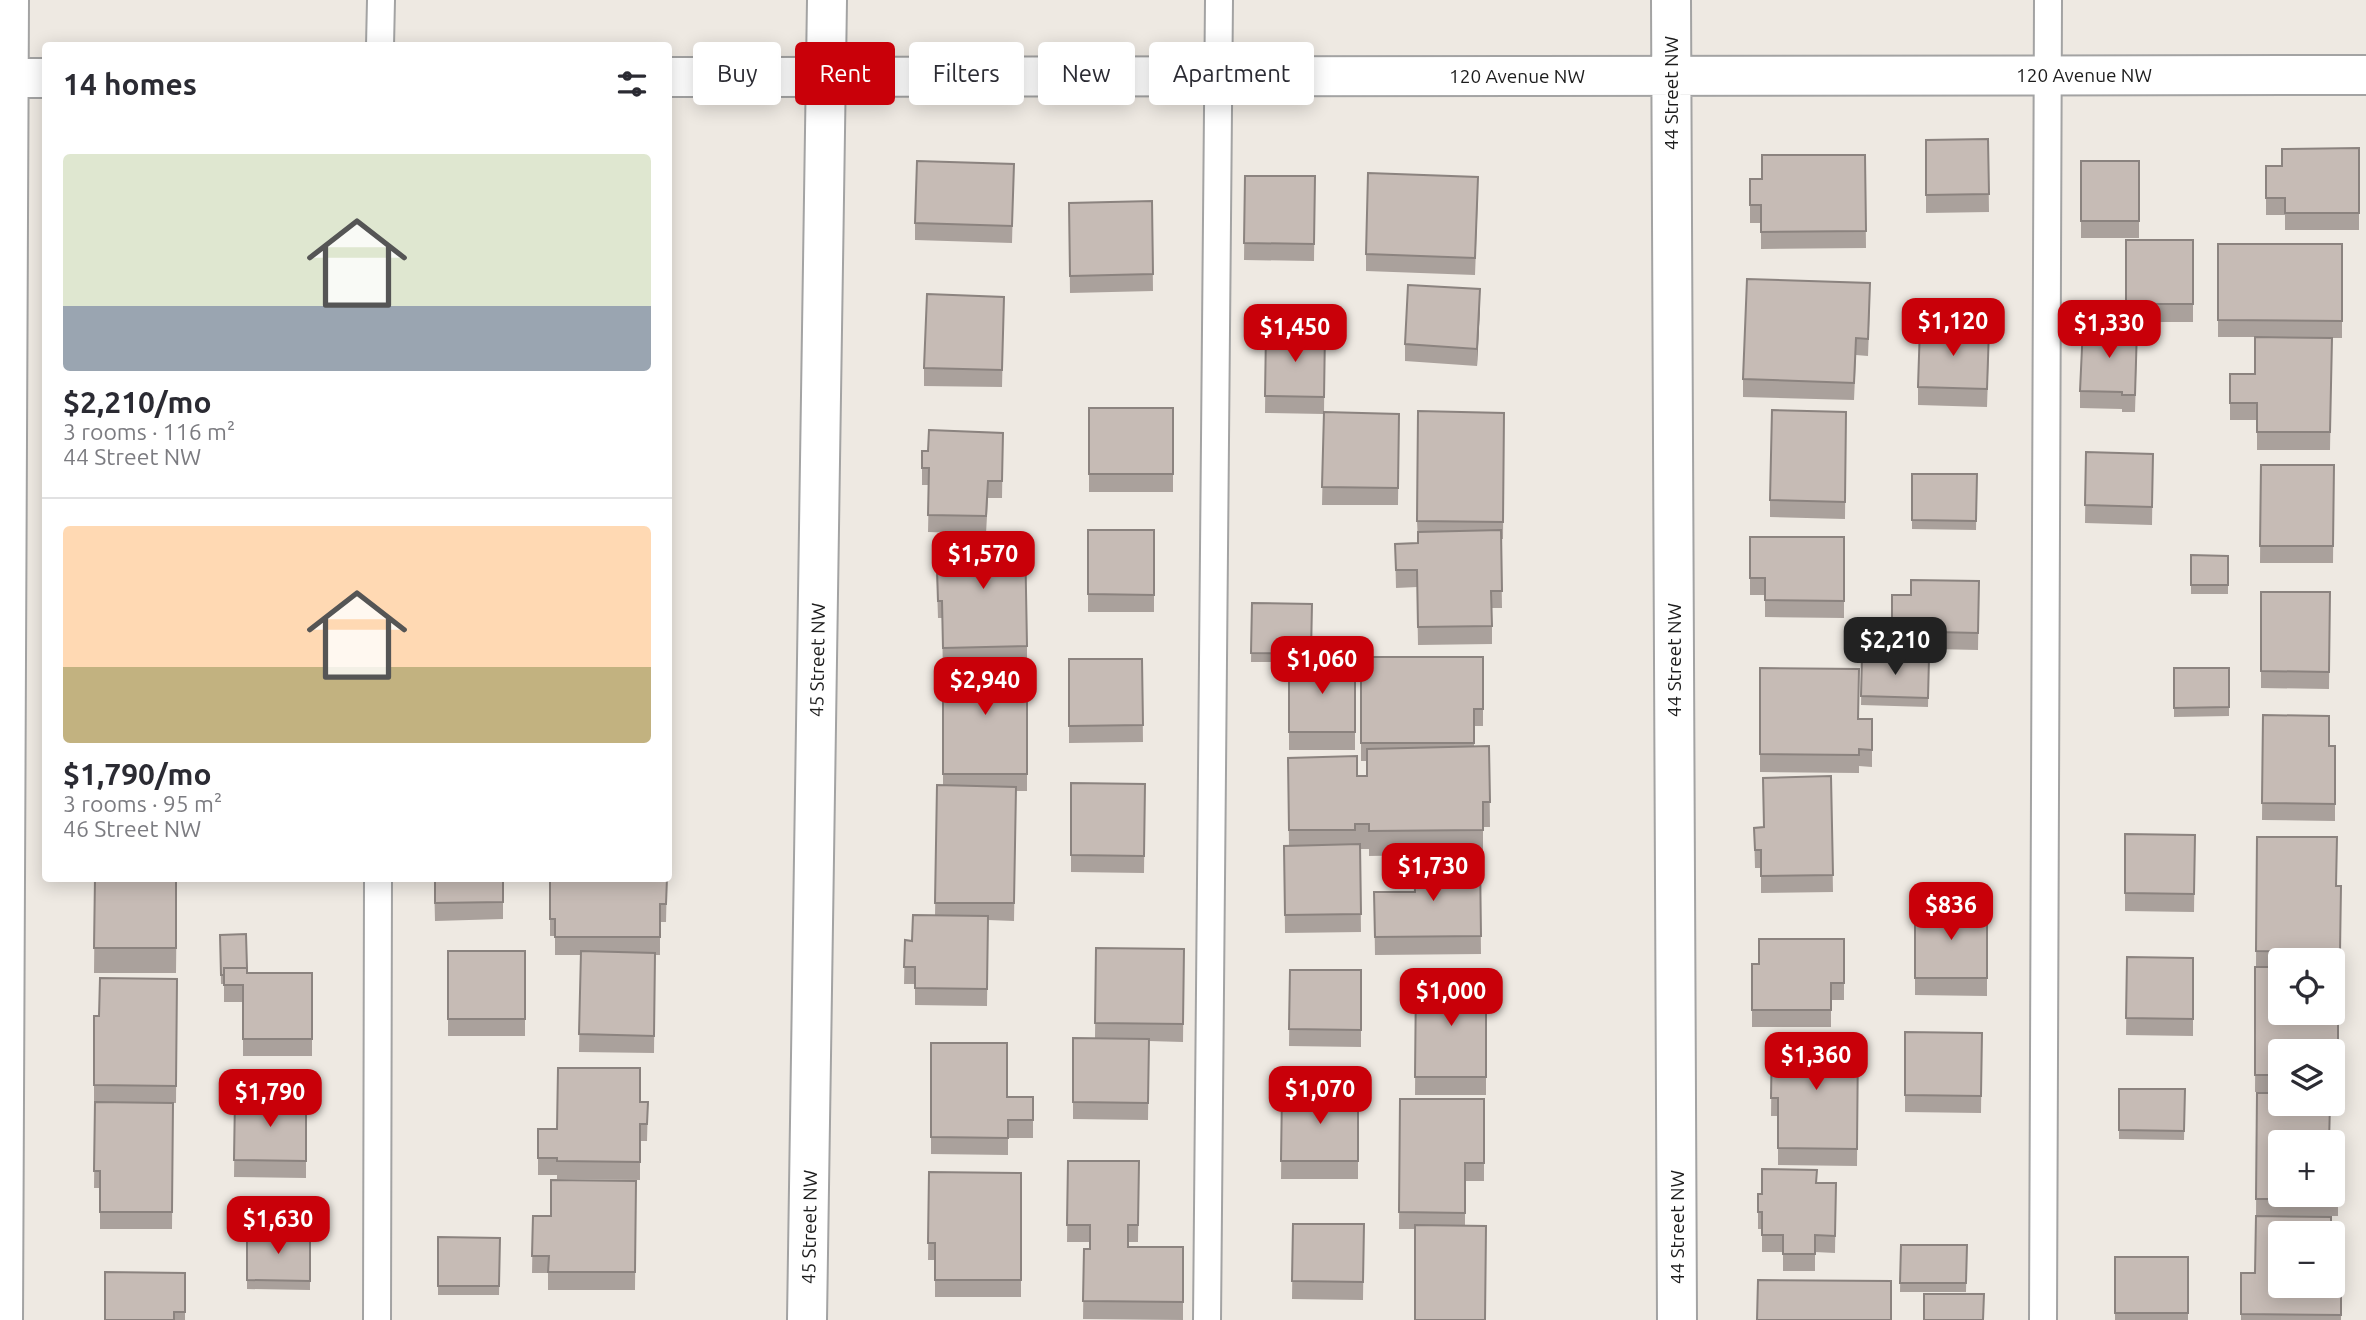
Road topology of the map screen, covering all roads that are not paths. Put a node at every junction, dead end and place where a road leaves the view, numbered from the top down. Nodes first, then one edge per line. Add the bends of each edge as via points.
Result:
1 (9, 0) edge
2 (381, 0) edge
3 (827, 0) edge
4 (1219, 0) edge
5 (1671, 0) edge
6 (2048, 0) edge
7 (380, 42) edge
8 (826, 42) edge
9 (1219, 42) edge
10 (1671, 75) junction
11 (2047, 75) junction
12 (2366, 75) edge
13 (795, 76) edge
14 (895, 76) edge
15 (1149, 76) edge
16 (1314, 76) edge
17 (672, 77) edge
18 (18, 78) edge
19 (826, 105) edge
20 (1219, 105) edge
21 (378, 882) edge
22 (4, 1320) edge
23 (377, 1320) edge
24 (807, 1320) edge
25 (1208, 1320) edge
26 (1677, 1320) edge
27 (2043, 1320) edge

1 - 18 street
2 - 7 lane
3 - 8 street, 45 Street NW
4 - 9 lane
5 - 10 street, 44 Street NW
6 - 11 lane
10 - 11 street, 120 Avenue NW
10 - 16 street, 120 Avenue NW
10 - 26 street, 44 Street NW
11 - 12 street, 120 Avenue NW
11 - 27 lane
13 - 17 street, 120 Avenue NW
14 - 15 street, 120 Avenue NW
18 - 22 street
19 - 24 street, 45 Street NW
20 - 25 lane
21 - 23 lane

